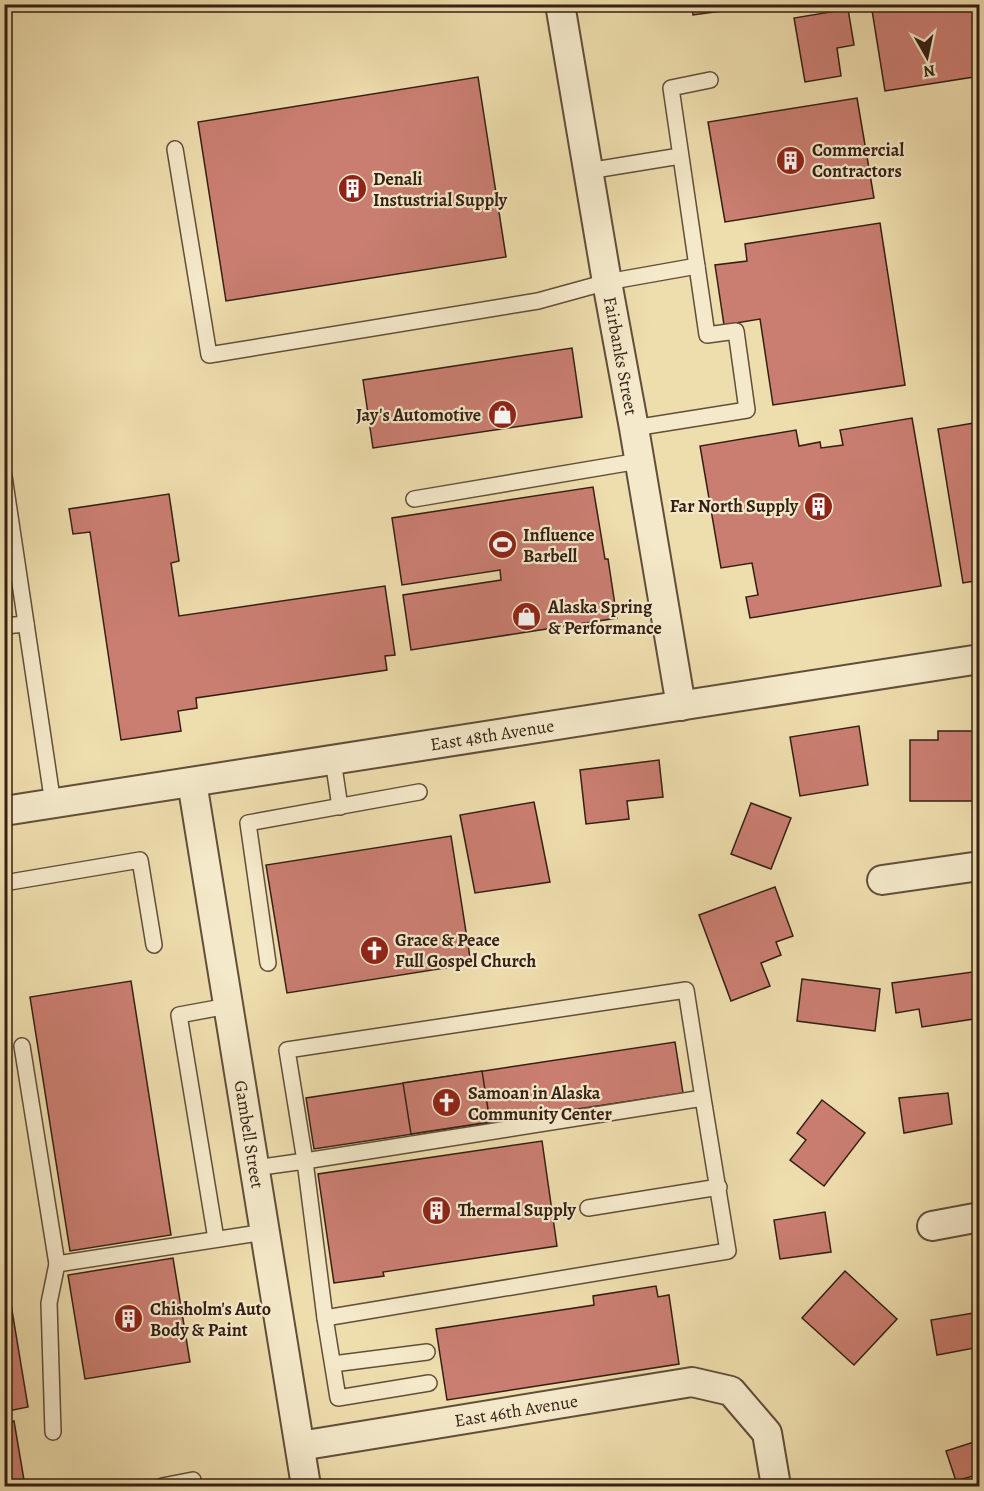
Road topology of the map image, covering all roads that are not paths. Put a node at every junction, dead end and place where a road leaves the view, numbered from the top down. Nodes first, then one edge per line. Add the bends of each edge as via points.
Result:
1 (560, 4) edge
2 (711, 80) dead end
3 (175, 149) dead end
4 (680, 156) junction
5 (588, 171) junction
6 (698, 266) junction
7 (607, 282) junction
8 (634, 428) junction
9 (639, 461) junction
10 (4, 476) edge
11 (414, 499) dead end
12 (26, 624) junction
13 (4, 626) edge
14 (980, 659) edge
15 (681, 706) junction
16 (333, 760) junction
17 (192, 782) junction
18 (419, 792) dead end
19 (53, 804) junction
20 (340, 807) junction
21 (4, 811) edge
22 (980, 866) edge
23 (882, 880) dead end
24 (4, 883) edge
25 (154, 945) dead end
26 (268, 963) dead end
27 (228, 1006) junction
28 (22, 1046) dead end
29 (703, 1098) junction
30 (305, 1161) junction
31 (254, 1168) junction
32 (719, 1187) junction
33 (588, 1208) dead end
34 (980, 1217) edge
35 (932, 1226) dead end
36 (265, 1232) junction
37 (216, 1239) junction
38 (57, 1264) junction
39 (325, 1318) junction
40 (427, 1352) dead end
41 (333, 1364) junction
42 (429, 1383) dead end
43 (53, 1432) dead end
44 (300, 1446) junction
45 (193, 1480) dead end
46 (162, 1486) edge
47 (306, 1486) edge
48 (776, 1486) edge

1 - 5 street, Fairbanks Street
2 - 4 lane via 671,87
3 - 7 lane via 209,355 538,301
4 - 5 lane
4 - 6 lane
5 - 7 street, Fairbanks Street
6 - 7 lane
6 - 8 lane via 706,335 736,331 747,410
7 - 8 street, Fairbanks Street
8 - 9 street, Fairbanks Street
9 - 11 lane
9 - 15 street, Fairbanks Street
10 - 12 lane
12 - 13 lane
12 - 19 lane
14 - 15 street, East 48th Avenue
15 - 16 street, East 48th Avenue
16 - 17 street, East 48th Avenue
16 - 20 lane
17 - 19 street, East 48th Avenue
17 - 27 street, Gambell Street
18 - 20 lane
19 - 21 street, East 48th Avenue
20 - 26 lane via 248,823
22 - 23 street
24 - 25 lane via 140,860
27 - 31 street, Gambell Street
27 - 37 lane via 179,1015
28 - 38 lane
29 - 30 lane
29 - 30 lane via 686,990 287,1050
29 - 32 lane
30 - 31 lane
30 - 39 lane
31 - 36 street, Gambell Street
32 - 33 lane
32 - 39 lane via 728,1251
34 - 35 street
36 - 37 lane
36 - 44 street, Gambell Street
37 - 38 lane
38 - 43 lane via 49,1303
39 - 41 lane
40 - 41 lane
41 - 42 lane via 338,1398
44 - 47 street, Gambell Street
44 - 48 street, East 46th Avenue via 692,1382 731,1391 767,1433
45 - 46 lane

